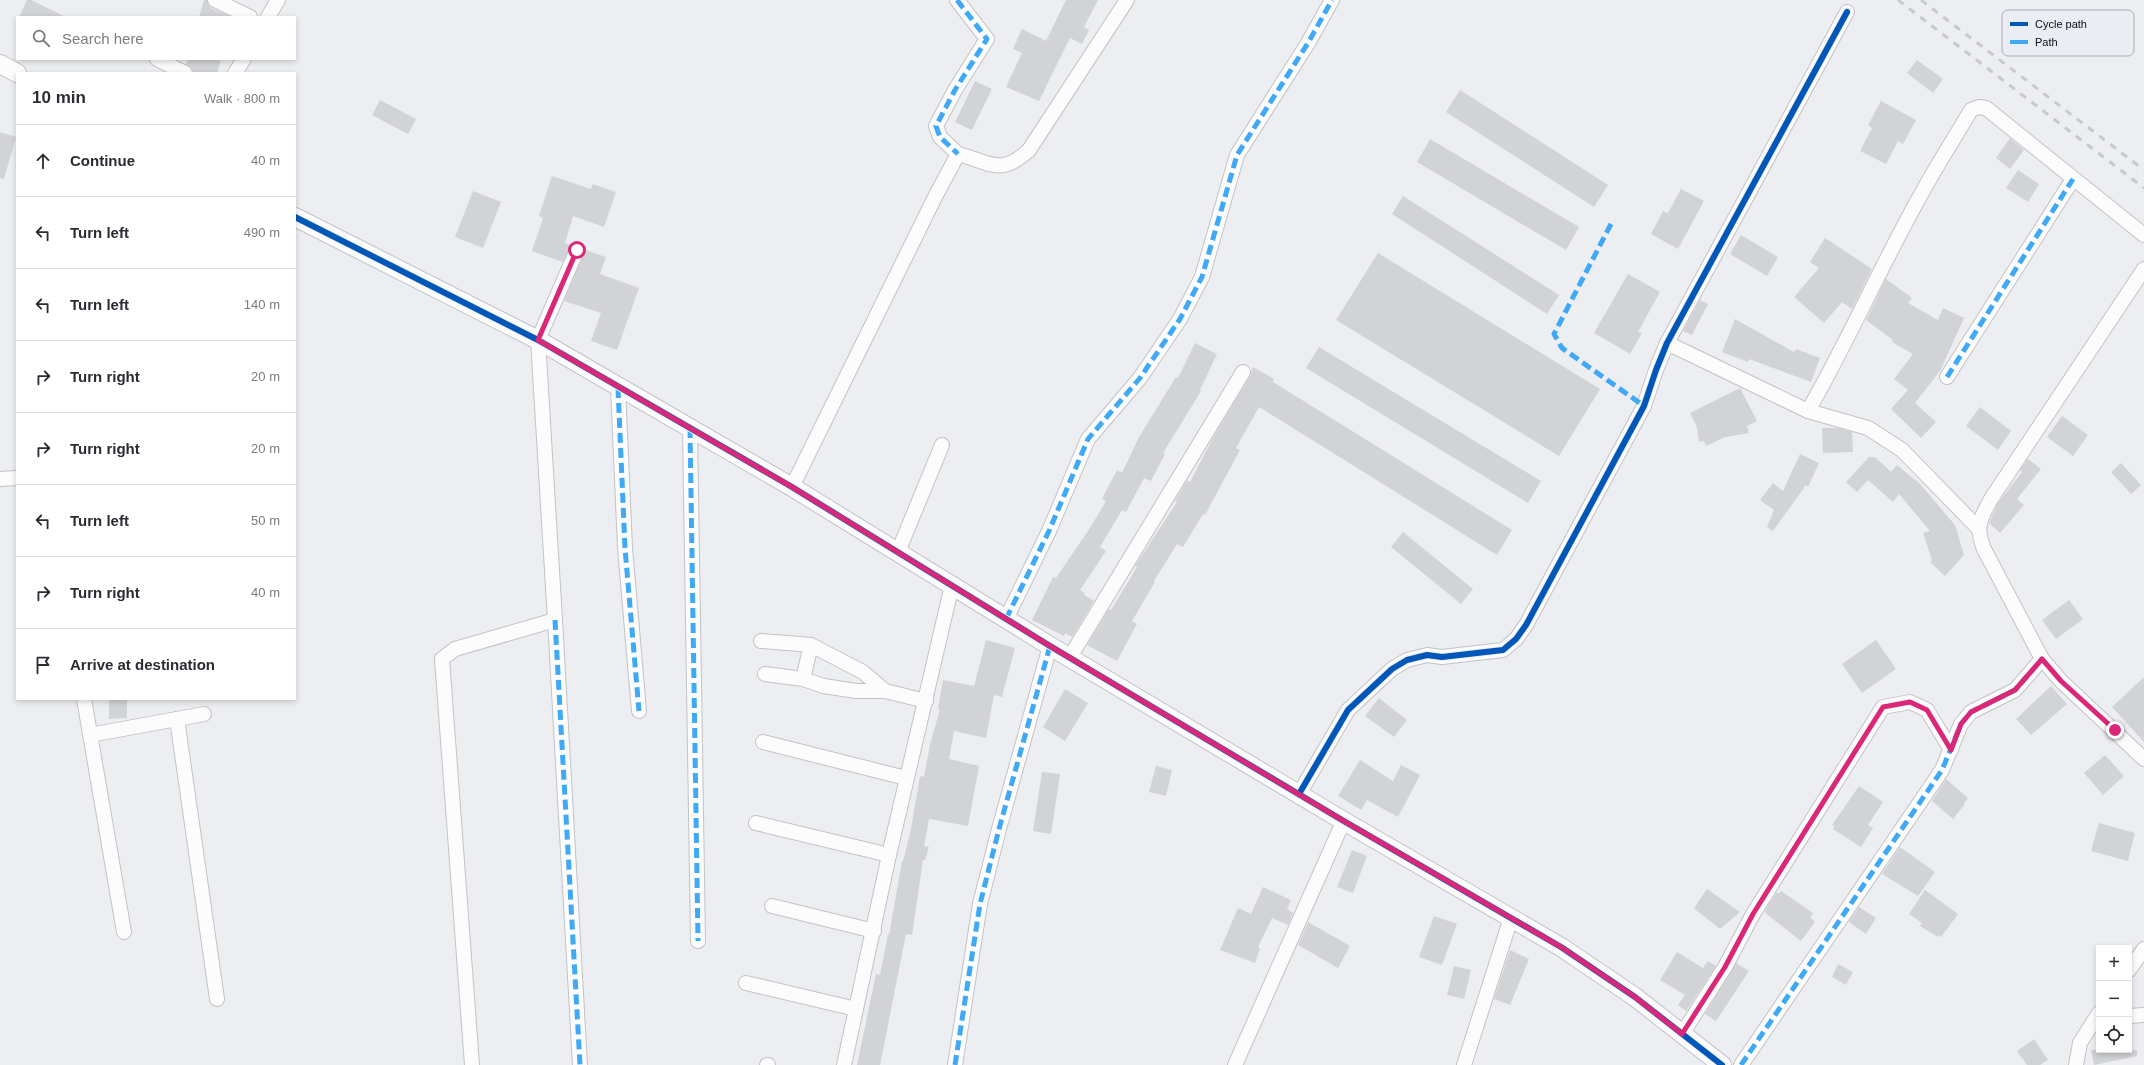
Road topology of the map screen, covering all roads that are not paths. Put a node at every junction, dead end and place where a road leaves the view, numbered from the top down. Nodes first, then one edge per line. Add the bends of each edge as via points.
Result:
1 (215, 0) edge
2 (278, 0) edge
3 (957, 0) edge
4 (1127, 0) edge
5 (1332, 0) edge
6 (1847, 12) dead end
7 (248, 16) edge
8 (269, 16) edge
9 (159, 60) edge
10 (243, 60) edge
11 (0, 64) edge
12 (16, 72) edge
13 (183, 72) edge
14 (236, 72) edge
15 (958, 154) junction
16 (2073, 179) junction
17 (296, 218) edge
18 (2144, 235) edge
19 (577, 250) dead end
20 (2144, 269) edge
21 (538, 340) junction
22 (1667, 344) junction
23 (1243, 372) dead end
24 (1947, 377) dead end
25 (618, 388) junction
26 (1808, 410) junction
27 (690, 428) junction
28 (942, 445) dead end
29 (16, 478) edge
30 (0, 479) edge
31 (792, 487) junction
32 (1978, 528) junction
33 (898, 552) junction
34 (952, 585) junction
35 (1006, 619) junction
36 (555, 620) junction
37 (761, 642) dead end
38 (811, 645) junction
39 (1050, 646) junction
40 (1070, 657) junction
41 (2042, 659) junction
42 (765, 674) dead end
43 (803, 678) junction
44 (885, 691) junction
45 (84, 700) edge
46 (926, 701) junction
47 (640, 711) dead end
48 (204, 714) dead end
49 (177, 719) junction
50 (90, 735) junction
51 (763, 742) dead end
52 (1951, 750) junction
53 (2144, 759) edge
54 (906, 778) junction
55 (1300, 794) junction
56 (1344, 820) junction
57 (756, 823) dead end
58 (889, 854) junction
59 (772, 906) dead end
60 (1511, 918) junction
61 (874, 931) junction
62 (124, 932) dead end
63 (698, 941) dead end
64 (2144, 949) edge
65 (2132, 966) edge
66 (746, 983) dead end
67 (217, 999) dead end
68 (856, 1009) junction
69 (2144, 1015) edge
70 (2132, 1016) edge
71 (2096, 1020) edge
72 (1682, 1034) junction
73 (1714, 1063) edge
74 (472, 1065) edge
75 (580, 1065) edge
76 (844, 1065) edge
77 (955, 1065) edge
78 (1235, 1065) edge
79 (1464, 1065) edge
80 (1741, 1065) edge
81 (2076, 1065) edge

1 - 7 street
2 - 8 street
3 - 15 street via 988,39 955,90 936,126 940,137
4 - 15 street via 1020,159 1010,165 999,166
5 - 35 street via 1308,43 1237,155 1202,276 1180,319 1140,378 1088,439 1055,518
6 - 22 street
9 - 13 street
10 - 14 street
11 - 12 street
15 - 31 street
16 - 18 street
16 - 24 street
16 - 26 street via 1986,108 1971,110 1919,198 1839,357
17 - 21 street
19 - 21 street
20 - 32 street via 1990,499
21 - 25 street
21 - 36 street
22 - 26 street
22 - 55 street via 1644,406 1530,618 1516,639 1503,650 1442,657 1427,655 1408,660 1392,669 1348,710
23 - 40 street
25 - 27 street
25 - 47 street via 626,548
26 - 32 street via 1868,428 1902,450
27 - 31 street
27 - 63 street
28 - 33 street
29 - 30 street
31 - 33 street
32 - 41 street via 1984,549
33 - 34 street
34 - 35 street
34 - 46 street
35 - 39 street
36 - 74 street via 455,648 442,659
36 - 75 street
37 - 38 street
38 - 43 street
38 - 44 street via 863,672
39 - 40 street
39 - 77 street via 980,904
40 - 55 street
41 - 52 street via 2015,690 1971,712 1961,724
41 - 53 street via 2061,681
42 - 43 street
43 - 44 street via 824,686 856,691
44 - 46 street
45 - 50 street
46 - 54 street
48 - 49 street
49 - 50 street
49 - 67 street
50 - 62 street
51 - 54 street
52 - 72 street via 1927,710 1910,702 1883,707 1753,914 1725,967
52 - 80 street via 1942,770
54 - 58 street
55 - 56 street
56 - 60 street
56 - 78 street
57 - 58 street
58 - 61 street
59 - 61 street
60 - 72 street via 1561,947 1629,993
60 - 79 street
61 - 68 street
64 - 65 street
66 - 68 street
68 - 76 street
69 - 70 street
71 - 81 street via 2080,1043
72 - 73 street

